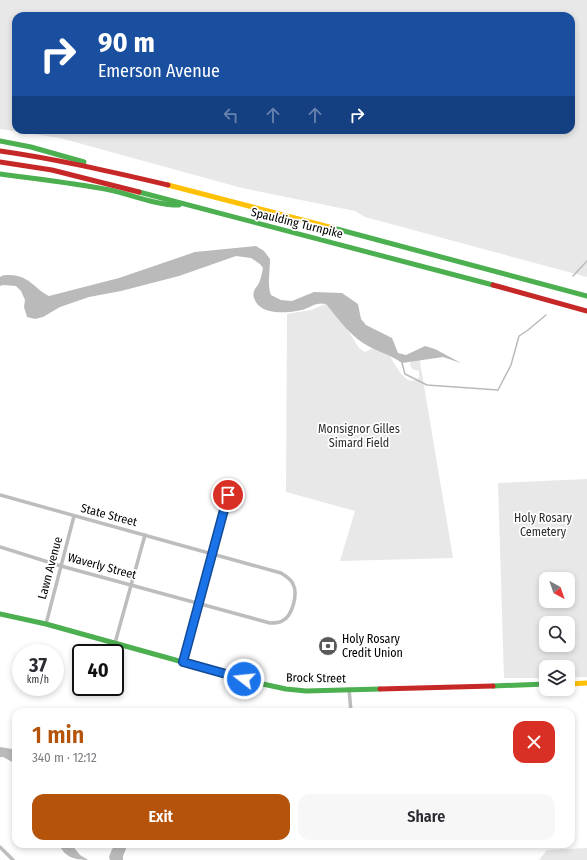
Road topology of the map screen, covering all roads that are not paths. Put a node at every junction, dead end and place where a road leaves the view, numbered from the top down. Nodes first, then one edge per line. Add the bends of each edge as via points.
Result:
1 (0, 141) edge
2 (0, 151) edge
3 (0, 162) edge
4 (105, 170) junction
5 (0, 174) edge
6 (184, 204) junction
7 (587, 296) edge
8 (587, 311) edge
9 (0, 495) edge
10 (228, 495) dead end
11 (74, 516) junction
12 (145, 535) junction
13 (0, 547) edge
14 (212, 554) junction
15 (61, 566) junction
16 (131, 584) junction
17 (199, 604) junction
18 (0, 614) edge
19 (46, 624) junction
20 (114, 643) junction
21 (183, 662) junction
22 (587, 683) edge
23 (539, 684) edge
24 (575, 684) edge
25 (349, 689) junction
26 (351, 708) edge
27 (0, 847) edge
28 (13, 860) edge

1 - 4 main road via 64,156
2 - 4 main road, Spaulding Turnpike
3 - 6 main road, Spaulding Turnpike via 29,165 80,176
4 - 7 main road, Spaulding Turnpike
5 - 6 main road via 83,185 165,205
6 - 8 main road, Spaulding Turnpike
9 - 11 street, State Street
10 - 14 street
11 - 12 street, State Street
11 - 15 street, Lawn Avenue
12 - 14 street, State Street
12 - 16 street
13 - 15 street, Waverly Street
14 - 17 street
14 - 17 street, State Street via 281,573 293,584 294,600 287,618 273,623
15 - 16 street, Waverly Street
15 - 19 street, Lawn Avenue
16 - 17 street, Waverly Street
16 - 20 street
17 - 21 street
18 - 19 main road, Brock Street
19 - 20 main road, Brock Street
20 - 21 main road, Brock Street
21 - 25 main road, Brock Street via 286,689
22 - 24 main road
23 - 25 main road, Brock Street
25 - 26 street
27 - 28 street

